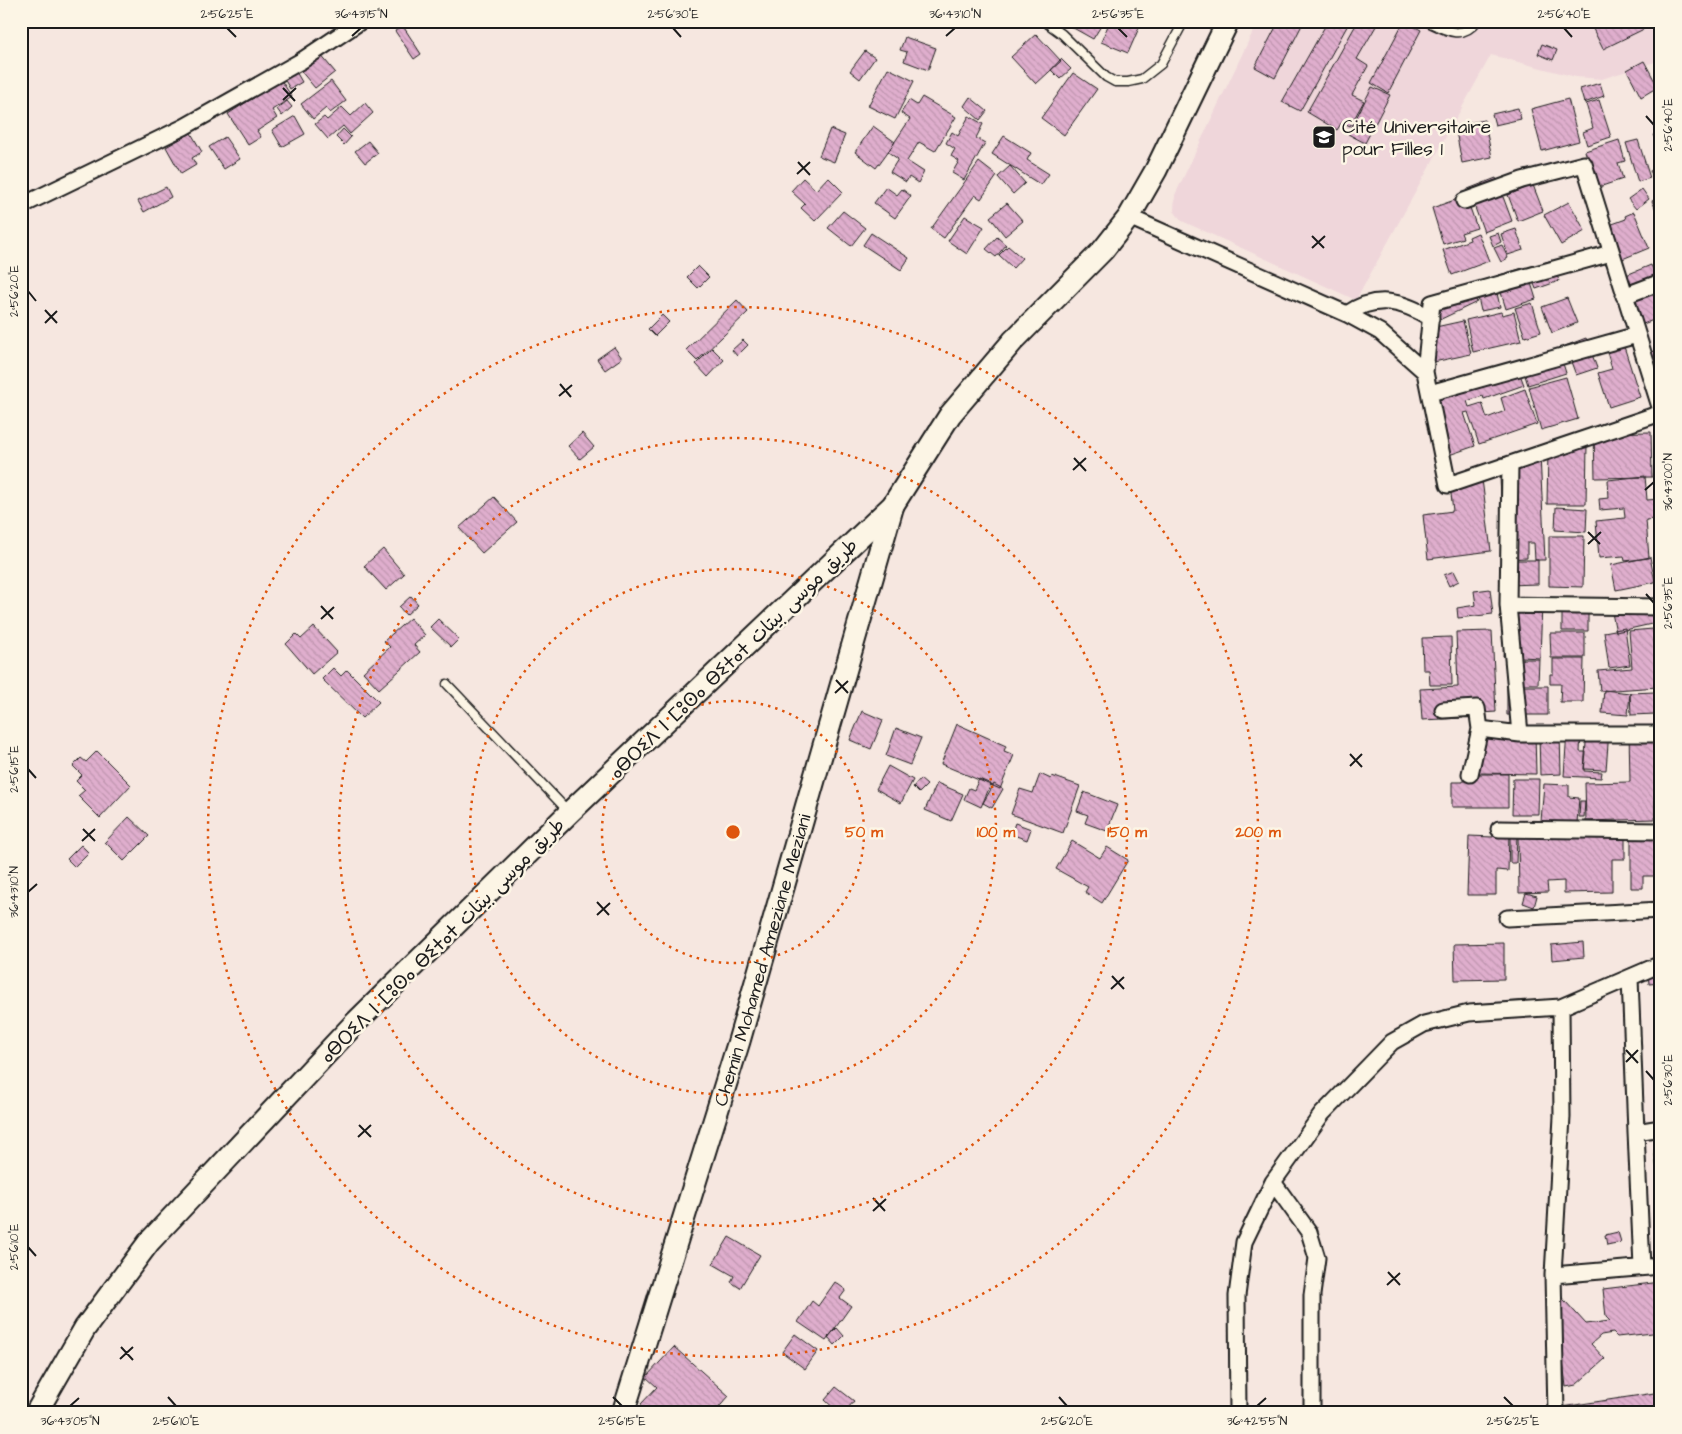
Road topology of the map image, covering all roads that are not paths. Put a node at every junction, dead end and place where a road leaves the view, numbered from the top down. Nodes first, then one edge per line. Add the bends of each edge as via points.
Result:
1 (362, 21) edge
2 (1044, 21) edge
3 (1184, 21) edge
4 (1228, 21) edge
5 (1426, 21) edge
6 (1477, 21) edge
7 (1464, 201) dead end
8 (21, 206) edge
9 (1130, 217) junction
10 (1611, 253) junction
11 (1661, 282) edge
12 (1624, 296) junction
13 (1347, 314) junction
14 (1431, 318) junction
15 (1637, 335) junction
16 (1425, 372) junction
17 (1430, 393) junction
18 (1661, 412) edge
19 (1510, 464) junction
20 (893, 505) junction
21 (1508, 605) junction
22 (1661, 608) edge
23 (447, 684) dead end
24 (1443, 710) dead end
25 (1480, 729) junction
26 (1520, 734) junction
27 (1661, 734) edge
28 (1470, 774) dead end
29 (569, 813) junction
30 (1499, 829) dead end
31 (1661, 831) edge
32 (1661, 910) edge
33 (1507, 918) dead end
34 (1661, 964) edge
35 (1630, 978) junction
36 (1561, 1006) junction
37 (1661, 1128) edge
38 (1636, 1132) junction
39 (1273, 1182) junction
40 (1661, 1266) edge
41 (1642, 1267) junction
42 (1553, 1275) junction
43 (36, 1413) edge
44 (623, 1413) edge
45 (1238, 1413) edge
46 (1312, 1413) edge
47 (1556, 1413) edge

1 - 8 street via 301,61 184,127
2 - 3 lane via 1115,82 1142,79 1161,64
4 - 9 main road
5 - 6 lane via 1460,33 1471,30
7 - 10 street via 1522,180 1584,164
9 - 13 street
9 - 20 main road via 1104,250 1013,341 950,415
10 - 12 street
10 - 14 street via 1432,302
11 - 12 street
12 - 15 street
13 - 14 street via 1362,305 1383,301 1406,306
13 - 16 street via 1380,332
14 - 16 street
15 - 17 street
15 - 18 street
16 - 17 street
17 - 19 street via 1448,485
18 - 19 street
19 - 21 street
20 - 29 main road, ⴰⴱⵔⵉⴷ ⵏ ⵎⵓⵙⴰ ⴱⵉⵜⴰⵜ طريق موسى بيتات
20 - 44 main road, Chemin Mohamed Ameziane Meziani via 739,1041
21 - 22 street
21 - 26 street
23 - 29 lane
24 - 25 street via 1477,708
25 - 26 street
25 - 28 street
26 - 27 street
29 - 43 main road, ⴰⴱⵔⵉⴷ ⵏ ⵎⵓⵙⴰ ⴱⵉⵜⴰⵜ طريق موسى بيتات via 356,1022 150,1242 85,1328
30 - 31 street
32 - 33 street
34 - 35 street
35 - 36 street
35 - 38 street
36 - 39 street via 1469,1013 1424,1024 1392,1042 1322,1114
36 - 42 street via 1562,1117
37 - 38 street
38 - 41 street
39 - 45 street via 1244,1242 1237,1296
39 - 46 street via 1310,1232 1317,1258 1312,1295
40 - 41 street
41 - 42 street
42 - 47 street

